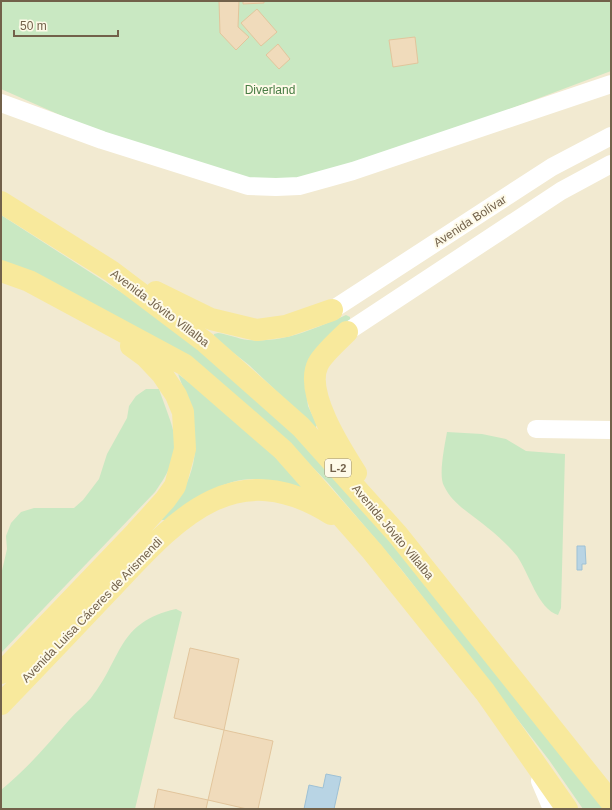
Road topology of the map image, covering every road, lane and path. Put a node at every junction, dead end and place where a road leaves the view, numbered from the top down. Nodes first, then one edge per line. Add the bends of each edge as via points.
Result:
1 (611, 84) edge
2 (1, 103) edge
3 (611, 136) edge
4 (611, 164) edge
5 (1, 202) edge
6 (1, 271) edge
7 (111, 271) junction
8 (332, 310) joint
9 (89, 313) junction
10 (347, 332) joint
11 (536, 429) dead end
12 (611, 430) edge
13 (349, 525) junction
14 (398, 535) junction
15 (1, 674) edge
16 (1, 704) edge
17 (528, 750) junction
18 (611, 802) edge
19 (552, 809) edge
20 (567, 809) edge

1 - 2 street via 353,171 299,186 276,187 248,186 102,140
3 - 8 street, Avenida Bolívar / L-2 via 552,167
4 - 10 street, Avenida Bolívar / L-2 via 561,190
5 - 7 main road, Avenida Jóvito Villalba / L-2
6 - 9 main road, L-2 via 29,282
7 - 8 main road, L-2 via 211,319 257,330 286,326
7 - 14 main road, Avenida Jóvito Villalba / L-2 via 205,342 301,427
9 - 13 main road, L-2 via 186,365 283,450
9 - 15 main road, Avenida Luisa Cáceres de Arismendi / L-2 via 146,357 162,374 176,395 183,412 185,433 182,463 175,486 165,500
10 - 14 main road, L-2 via 318,364 314,388 331,432
11 - 12 street
13 - 16 main road, Avenida Luisa Cáceres de Arismendi / L-2 via 307,500 267,490 247,491 210,501 183,517 151,547
13 - 17 main road, L-2 via 485,692
14 - 18 main road, Avenida Jóvito Villalba / L-2
17 - 19 street
17 - 20 main road, L-2

